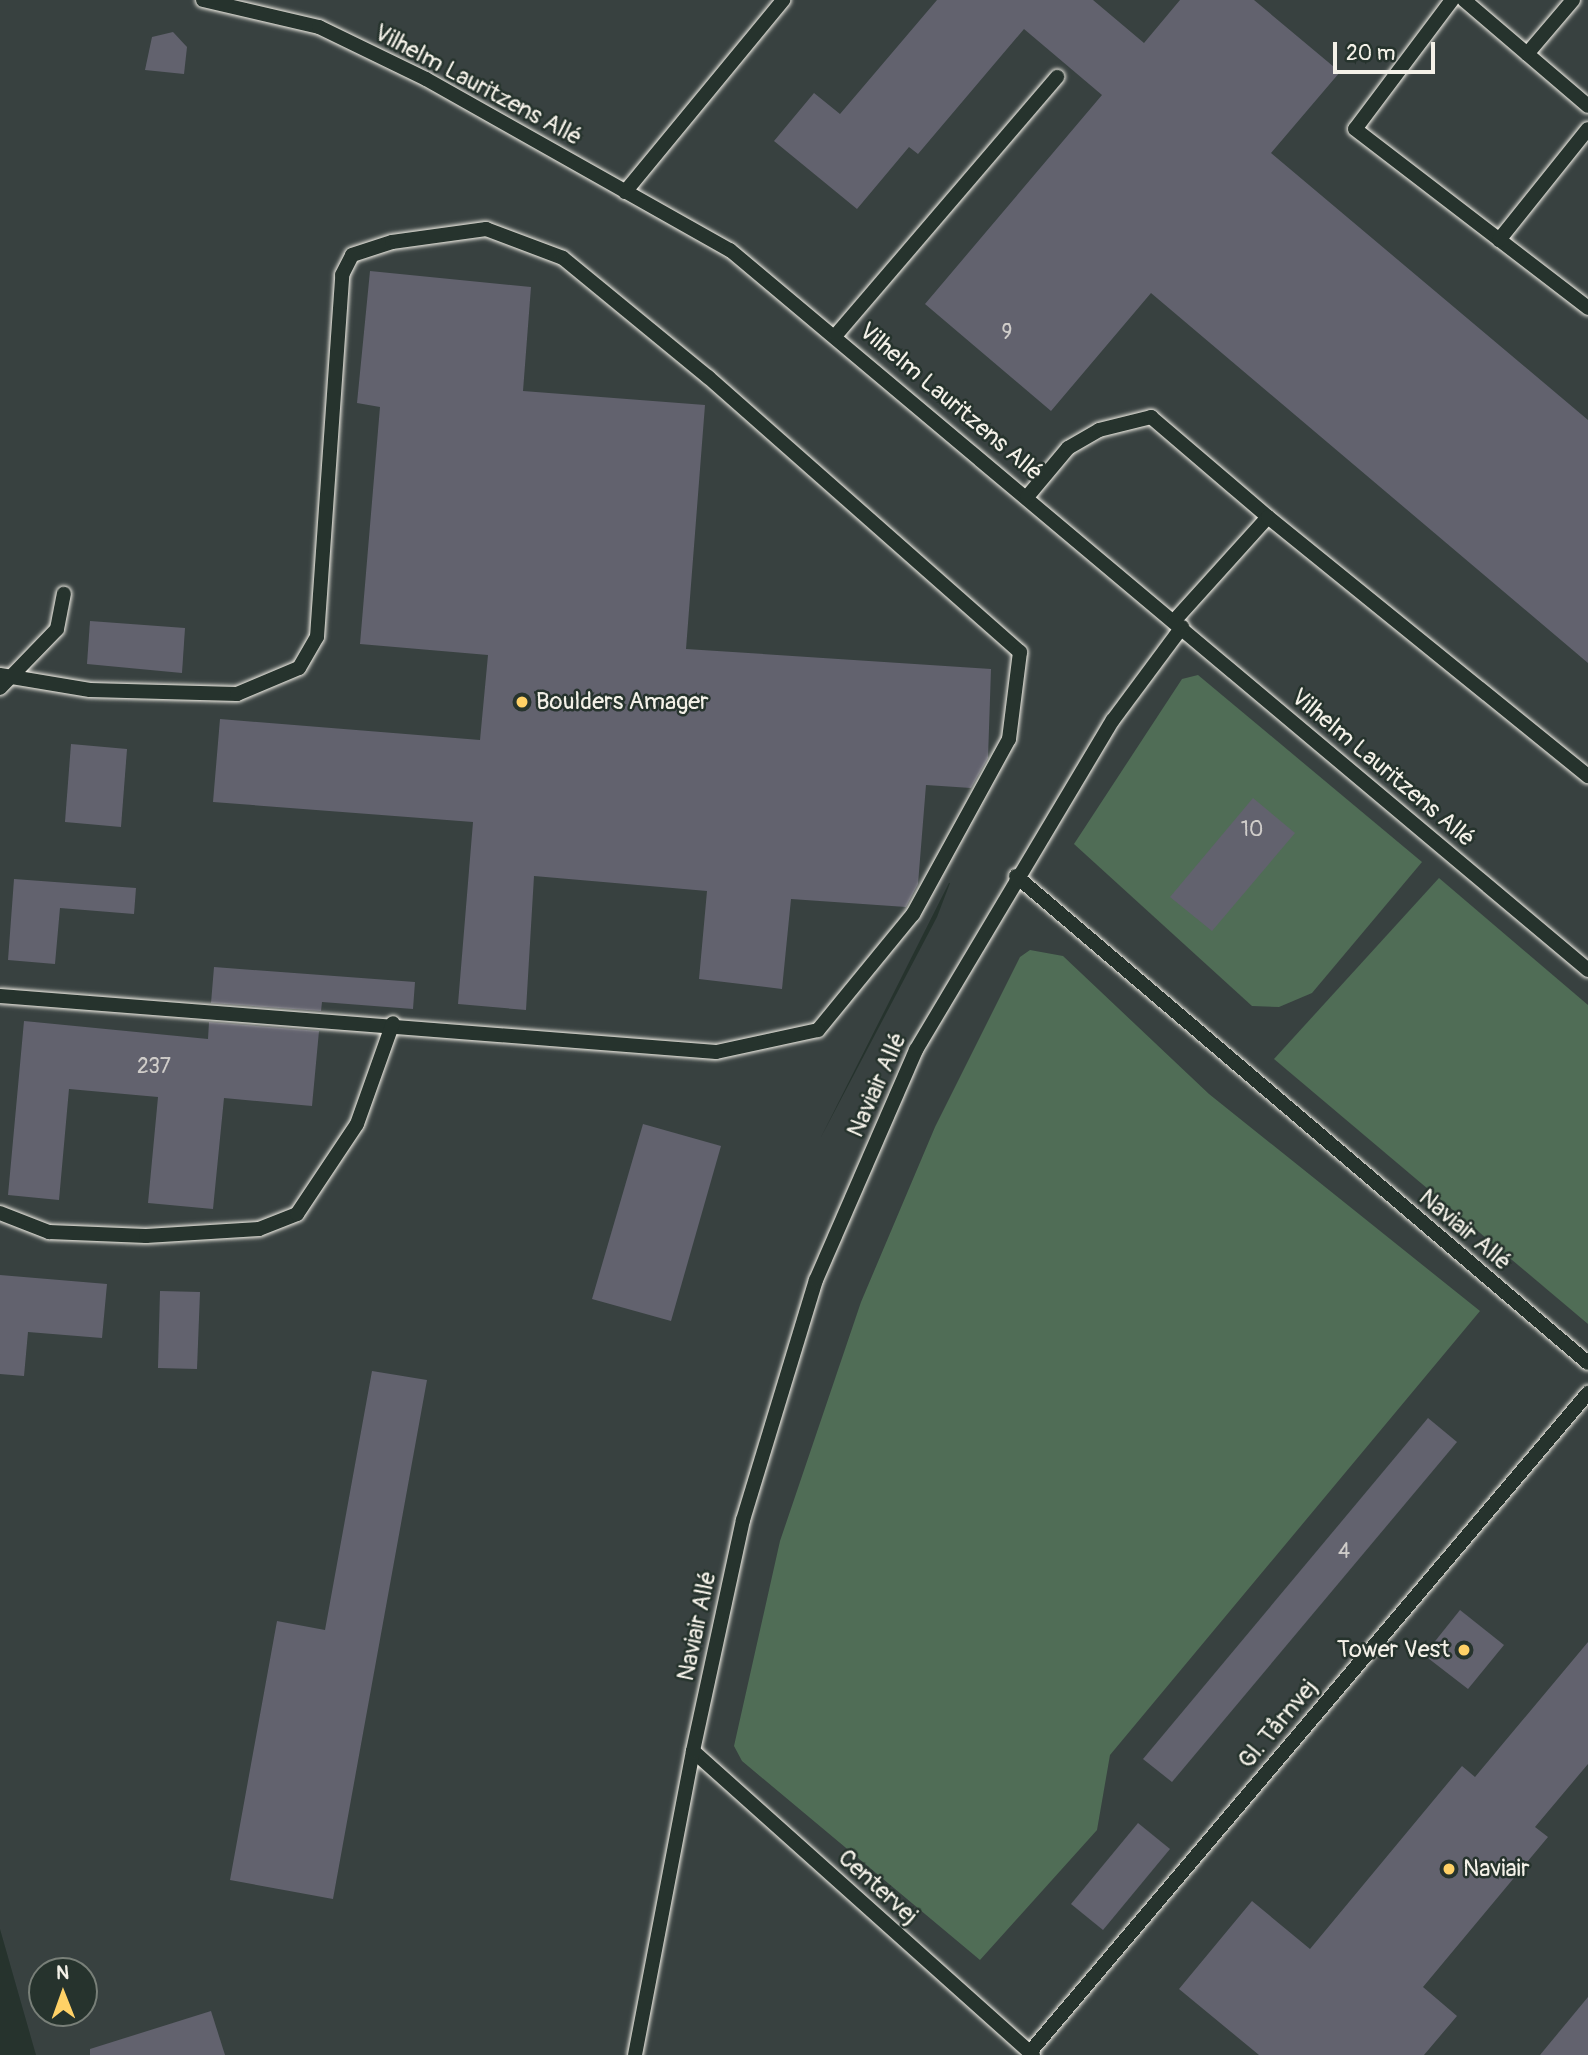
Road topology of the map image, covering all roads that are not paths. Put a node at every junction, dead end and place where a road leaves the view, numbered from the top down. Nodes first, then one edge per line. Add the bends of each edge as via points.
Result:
1 (203, 0) edge
2 (783, 0) edge
3 (1452, 0) edge
4 (1573, 0) edge
5 (1469, 2) edge
6 (1527, 54) junction
7 (1057, 76) dead end
8 (1588, 106) edge
9 (1588, 128) edge
10 (625, 192) junction
11 (1499, 240) junction
12 (1588, 308) edge
13 (836, 335) junction
14 (1027, 496) junction
15 (1268, 517) junction
16 (64, 594) dead end
17 (1178, 624) junction
18 (7, 677) edge
19 (0, 688) edge
20 (1588, 776) edge
21 (1016, 876) junction
22 (1588, 970) edge
23 (0, 996) edge
24 (393, 1023) junction
25 (0, 1213) edge
26 (1588, 1363) edge
27 (1588, 1393) edge
28 (693, 1751) junction
29 (1031, 2054) edge
30 (635, 2055) edge

1 - 10 lane, Vilhelm Lauritzens Allé via 319,27 426,79
2 - 10 lane
3 - 11 lane via 1355,129
4 - 6 lane
5 - 6 lane
6 - 8 lane
7 - 13 lane
9 - 11 lane
10 - 13 lane, Vilhelm Lauritzens Allé via 730,250
11 - 12 lane
13 - 14 lane, Vilhelm Lauritzens Allé
14 - 15 lane via 1068,448 1099,430 1151,417
14 - 17 lane, Vilhelm Lauritzens Allé
15 - 17 lane
15 - 20 lane
16 - 18 lane via 57,629
17 - 21 lane via 1112,720
17 - 22 lane, Vilhelm Lauritzens Allé
18 - 19 lane
18 - 24 lane via 90,690 237,694 299,668 317,637 342,275 352,255 392,242 486,229 563,258 708,377 1020,652 1009,739 913,914 818,1030 716,1052
21 - 26 lane, Naviair Allé
21 - 28 lane, Naviair Allé via 916,1050 817,1280 743,1520
23 - 24 lane
24 - 25 lane via 357,1124 297,1214 259,1229 146,1236 49,1232
27 - 29 lane, Gl. Tårnvej
28 - 29 lane, Centervej
28 - 30 lane, Naviair Allé

